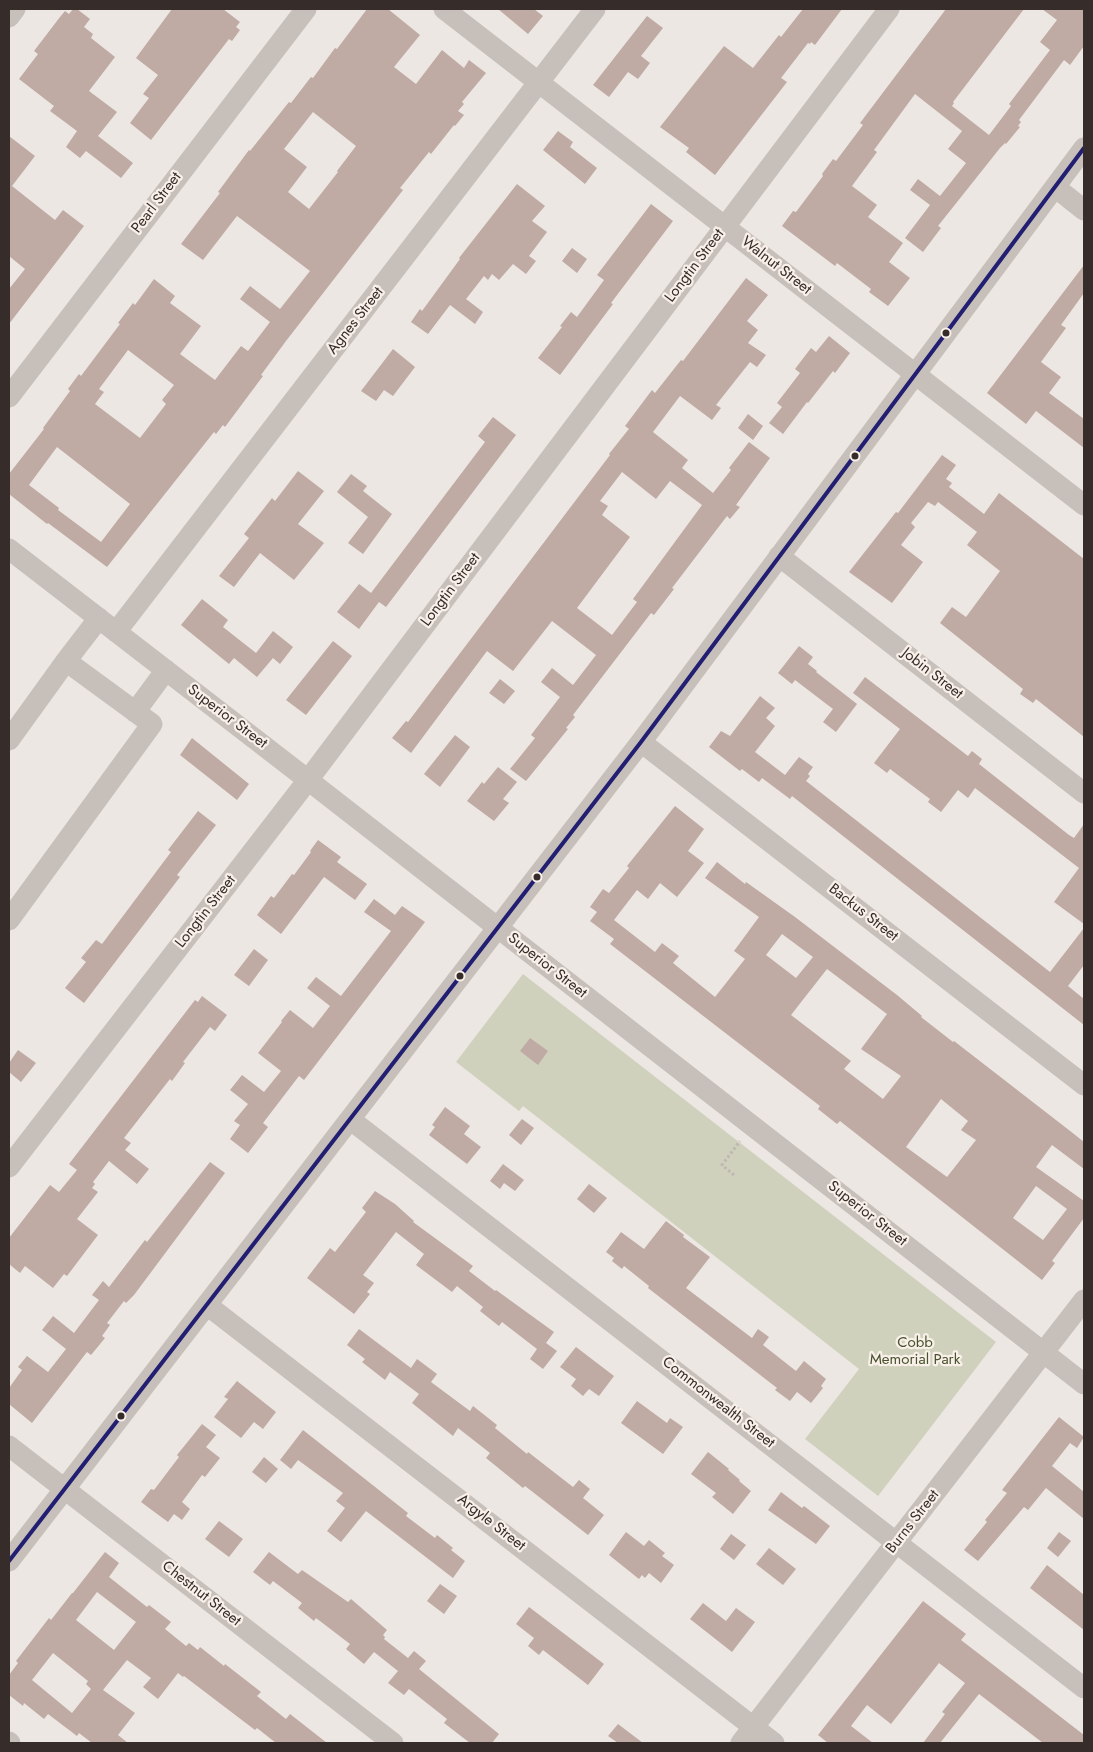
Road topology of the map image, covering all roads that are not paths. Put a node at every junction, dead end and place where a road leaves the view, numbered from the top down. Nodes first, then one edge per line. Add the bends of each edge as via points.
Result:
1 (15, 9) edge
2 (306, 9) edge
3 (444, 9) edge
4 (595, 9) edge
5 (889, 9) edge
6 (9, 17) edge
7 (540, 82) junction
8 (1084, 148) edge
9 (1055, 187) junction
10 (1084, 210) edge
11 (725, 226) junction
12 (915, 373) junction
13 (9, 397) edge
14 (1084, 505) edge
15 (9, 549) edge
16 (779, 556) junction
17 (98, 618) junction
18 (116, 632) junction
19 (66, 661) junction
20 (166, 670) junction
21 (135, 712) junction
22 (9, 740) edge
23 (641, 742) junction
24 (308, 780) junction
25 (1084, 793) edge
26 (16, 894) edge
27 (9, 920) edge
28 (498, 927) junction
29 (1084, 1085) edge
30 (351, 1120) junction
31 (9, 1168) edge
32 (1084, 1300) edge
33 (207, 1305) junction
34 (1044, 1352) junction
35 (1084, 1384) edge
36 (9, 1446) edge
37 (64, 1489) junction
38 (897, 1542) junction
39 (9, 1561) edge
40 (1084, 1688) edge
41 (748, 1735) edge
42 (393, 1743) edge
43 (774, 1743) edge

1 - 6 street
2 - 13 street, Pearl Street
3 - 7 street, Walnut Street
4 - 7 street, Agnes Street
5 - 11 street, Longtin Street
7 - 11 street, Walnut Street
7 - 18 street, Agnes Street
8 - 9 street
9 - 10 street
9 - 12 street
11 - 12 street, Walnut Street
11 - 24 street, Longtin Street
12 - 14 street, Walnut Street
12 - 16 street
15 - 17 street, Superior Street
16 - 23 street
16 - 25 street, Jobin Street
17 - 18 street, Superior Street
17 - 19 street
18 - 20 street, Superior Street
19 - 21 street
19 - 22 street
20 - 21 street
20 - 24 street, Superior Street
21 - 26 street via 152,724
23 - 28 street
23 - 29 street, Backus Street
24 - 28 street, Superior Street
24 - 31 street, Longtin Street
26 - 27 street
28 - 30 street
28 - 34 street, Superior Street
30 - 33 street
30 - 38 street, Commonwealth Street
32 - 34 street, Burns Street
33 - 37 street
33 - 41 street, Argyle Street
34 - 35 street, Superior Street
34 - 38 street, Burns Street
36 - 37 street, Chestnut Street
37 - 39 street
37 - 42 street, Chestnut Street
38 - 40 street, Commonwealth Street
38 - 41 street, Burns Street
41 - 43 street, Argyle Street

